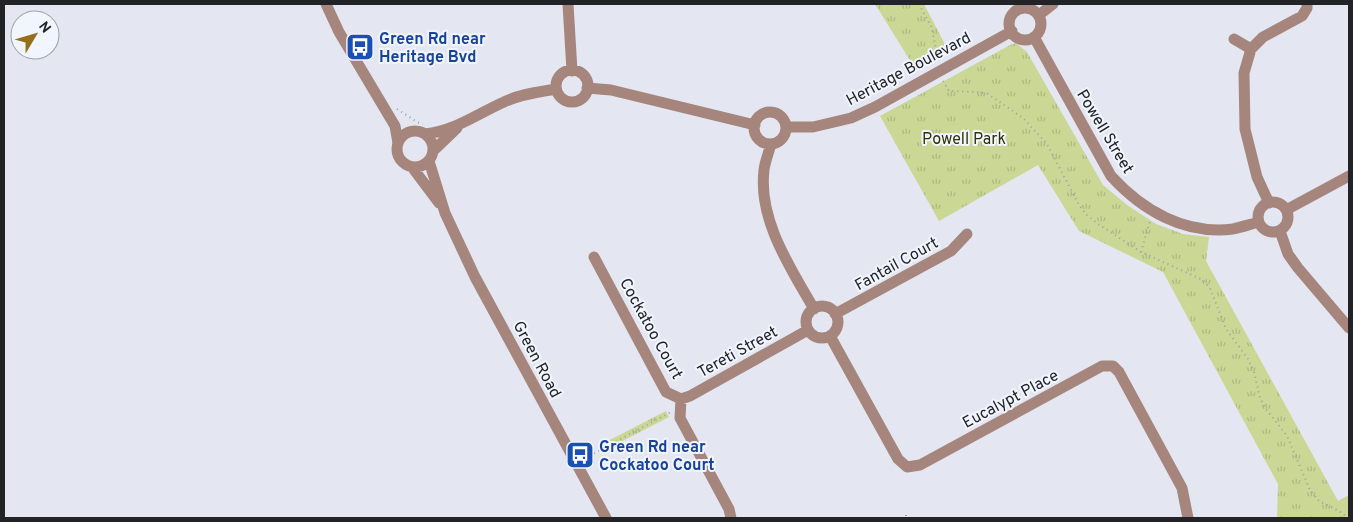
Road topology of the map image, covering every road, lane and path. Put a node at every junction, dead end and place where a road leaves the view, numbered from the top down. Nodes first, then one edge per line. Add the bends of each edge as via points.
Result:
1 (326, 4) edge
2 (568, 4) edge
3 (919, 4) edge
4 (1053, 4) edge
5 (1307, 4) edge
6 (1039, 15) junction
7 (1012, 31) junction
8 (1034, 37) junction
9 (1234, 39) dead end
10 (1251, 49) junction
11 (572, 71) junction
12 (938, 72) junction
13 (588, 88) junction
14 (556, 89) junction
15 (378, 99) junction
16 (393, 104) dead end
17 (754, 125) junction
18 (460, 126) junction
19 (786, 127) junction
20 (422, 130) junction
21 (398, 143) junction
22 (771, 144) junction
23 (431, 156) junction
24 (412, 166) junction
25 (1349, 176) edge
26 (1269, 203) junction
27 (1286, 210) junction
28 (1154, 212) junction
29 (445, 213) junction
30 (1259, 222) junction
31 (1280, 231) junction
32 (967, 234) dead end
33 (1141, 252) junction
34 (594, 257) dead end
35 (814, 308) junction
36 (835, 314) junction
37 (1349, 328) edge
38 (808, 330) junction
39 (830, 336) junction
40 (681, 399) junction
41 (681, 411) junction
42 (576, 463) junction
43 (906, 514) dead end
44 (606, 518) edge
45 (730, 518) edge
46 (906, 518) edge
47 (1188, 518) edge
48 (1348, 518) edge

1 - 15 street
2 - 11 street
3 - 12 path via 932,28 936,50 932,60
4 - 6 street
5 - 10 street via 1302,16 1263,37
6 - 7 street via 1031,9 1020,9 1010,21
6 - 8 street via 1040,30
7 - 8 street via 1024,39
7 - 12 street, Heritage Boulevard
8 - 28 street, Powell Street via 1110,176
9 - 10 street
10 - 26 street via 1244,74 1245,129 1257,177
11 - 13 street via 582,74
11 - 14 street via 562,74
12 - 19 street, Heritage Boulevard via 851,118 813,127
12 - 33 path via 949,91 988,94 1023,118 1047,144 1079,205 1098,224
13 - 14 street via 584,97 570,102 562,98
13 - 17 street via 611,90
14 - 18 street via 505,102
15 - 20 street via 402,122
15 - 21 street via 395,126
16 - 20 path via 417,122
17 - 19 street via 763,114 773,112 782,118
17 - 22 street via 757,137
18 - 20 street via 441,132
18 - 23 street
19 - 22 street via 783,137
20 - 21 street via 405,134
20 - 23 street via 432,141
21 - 24 street via 402,161
22 - 35 street via 764,170 765,203 770,225 792,272
23 - 24 street via 424,165
23 - 29 street, Green Road
24 - 29 street, Green Road
25 - 27 street
26 - 27 street via 1279,204
26 - 30 street via 1259,213
27 - 31 street via 1286,224
28 - 30 street, Powell Street via 1183,225 1210,229 1232,229
28 - 33 path
29 - 42 street, Green Road via 475,277
30 - 31 street via 1265,230
31 - 37 street via 1288,254
32 - 36 street, Fantail Court via 951,251
33 - 48 path via 1203,280 1210,288 1226,329 1254,372 1260,398 1287,436 1310,490 1319,501
34 - 40 street, Cockatoo Court via 666,392
35 - 36 street via 827,308
35 - 38 street via 806,320
36 - 39 street via 836,329
38 - 39 street via 816,337
38 - 40 street, Tereti Street
39 - 47 street, Eucalypt Place via 898,459 907,468 920,465 1102,366 1113,366 1182,488
40 - 41 street, Cockatoo Court
41 - 42 path via 666,414
41 - 45 street, Cockatoo Court via 680,418 729,509
42 - 44 street, Green Road
43 - 46 path

